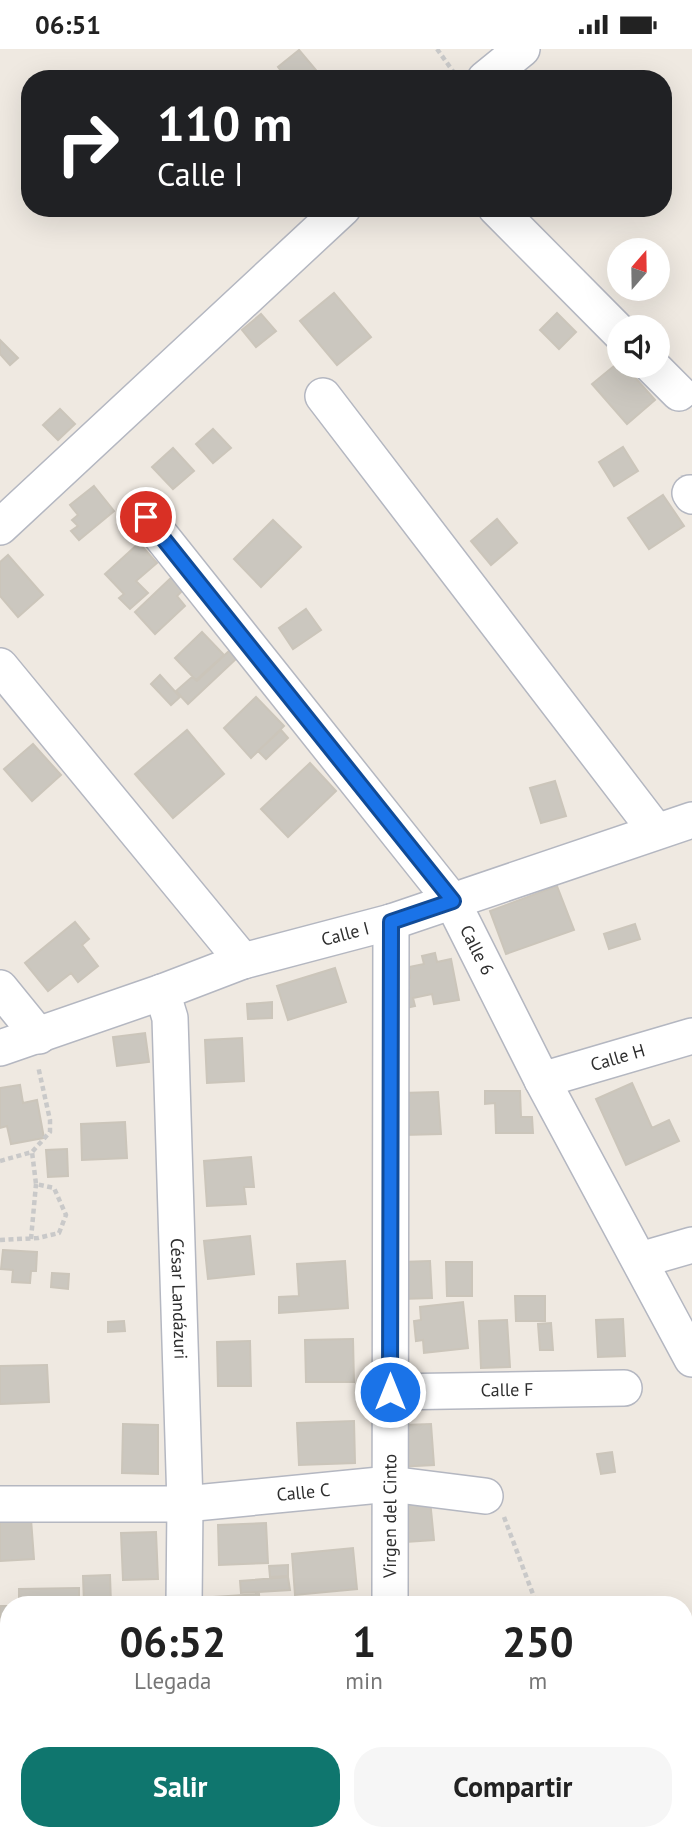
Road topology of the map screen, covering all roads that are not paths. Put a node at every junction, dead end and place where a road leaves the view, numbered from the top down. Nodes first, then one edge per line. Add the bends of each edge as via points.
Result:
1 (522, 49) edge
2 (496, 70) edge
3 (334, 217) edge
4 (505, 217) edge
5 (607, 320) edge
6 (664, 378) edge
7 (679, 393) dead end
8 (323, 396) dead end
9 (146, 517) dead end
10 (0, 527) edge
11 (0, 666) edge
12 (692, 820) edge
13 (656, 831) junction
14 (453, 901) junction
15 (391, 922) junction
16 (243, 961) junction
17 (0, 988) edge
18 (162, 992) junction
19 (692, 1035) edge
20 (23, 1041) edge
21 (542, 1080) junction
22 (692, 1245) edge
23 (640, 1260) junction
24 (692, 1359) edge
25 (624, 1388) dead end
26 (390, 1392) junction
27 (390, 1484) junction
28 (485, 1496) road end
29 (0, 1504) edge
30 (185, 1504) junction
31 (184, 1596) edge
32 (390, 1596) edge

1 - 2 street
3 - 10 street
4 - 5 street
6 - 7 street
8 - 13 street
9 - 14 street, Calle 6
11 - 16 street
12 - 13 street, Calle I
13 - 14 street, Calle I
14 - 15 street, Calle I
14 - 21 street, Calle 6
15 - 16 street, Calle I
15 - 26 street, Virgen del Cinto
16 - 18 street, Calle I
17 - 20 street
18 - 20 street, Calle I
18 - 30 street, César Landázuri via 170,1018
19 - 21 street, Calle H
21 - 23 street, Calle 6
22 - 23 street
23 - 24 street, Calle 6
25 - 26 street, Calle F
26 - 27 street, Virgen del Cinto
27 - 28 street, Calle C
27 - 30 street, Calle C
27 - 32 street, Virgen del Cinto
29 - 30 street, Calle C
30 - 31 street, César Landázuri

